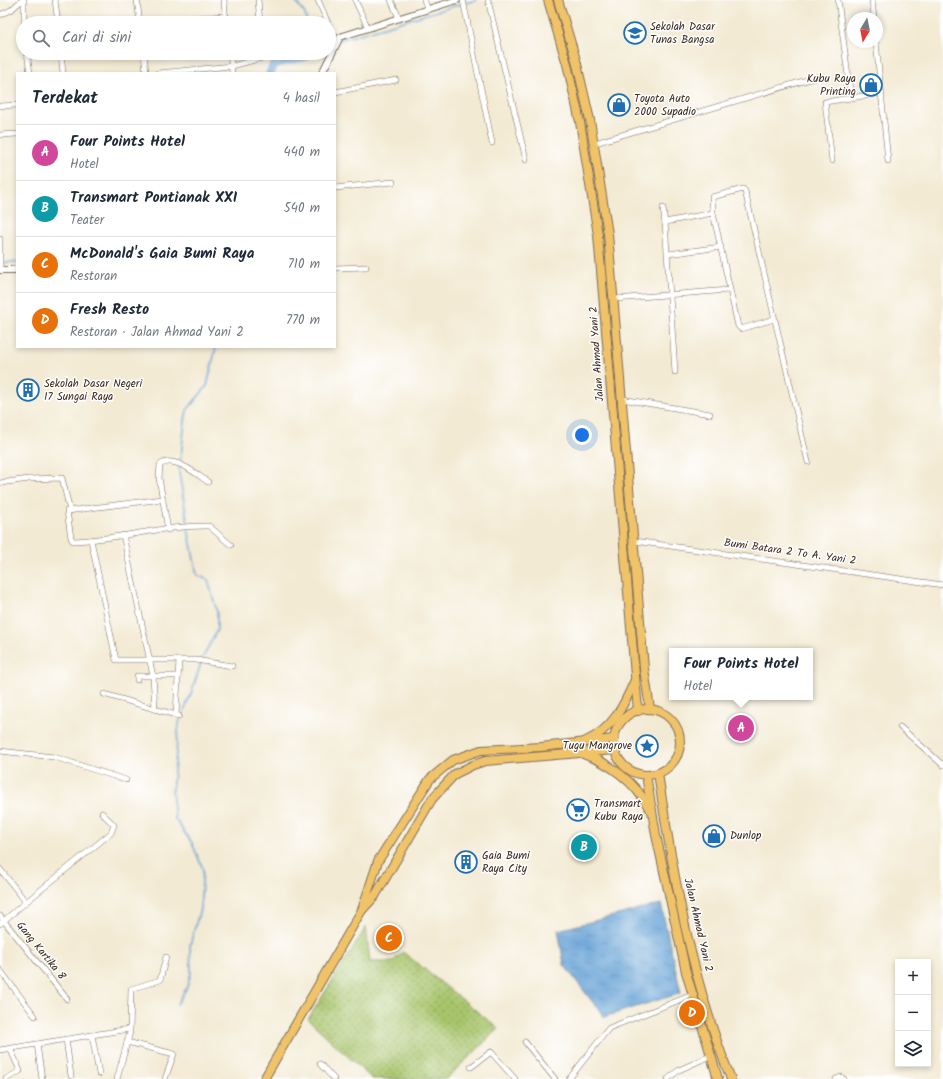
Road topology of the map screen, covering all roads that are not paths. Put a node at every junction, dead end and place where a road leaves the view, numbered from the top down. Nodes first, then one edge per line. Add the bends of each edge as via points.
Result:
1 (23, 0) edge
2 (55, 0) edge
3 (137, 0) edge
4 (224, 0) edge
5 (258, 0) edge
6 (318, 0) edge
7 (355, 0) edge
8 (391, 0) edge
9 (424, 0) edge
10 (457, 0) edge
11 (463, 0) edge
12 (488, 0) edge
13 (548, 0) edge
14 (558, 0) edge
15 (838, 0) edge
16 (872, 0) edge
17 (428, 10) junction
18 (873, 12) edge
19 (0, 16) edge
20 (24, 16) edge
21 (57, 16) edge
22 (139, 16) edge
23 (226, 16) edge
24 (259, 16) edge
25 (325, 16) edge
26 (399, 18) junction
27 (368, 28) junction
28 (336, 37) edge
29 (877, 48) edge
30 (29, 60) edge
31 (62, 60) edge
32 (145, 60) edge
33 (231, 60) edge
34 (249, 60) edge
35 (326, 60) edge
36 (232, 66) junction
37 (30, 72) edge
38 (63, 72) edge
39 (146, 72) edge
40 (169, 72) edge
41 (232, 72) edge
42 (322, 72) edge
43 (820, 76) dead end
44 (396, 80) dead end
45 (336, 92) edge
46 (882, 93) junction
47 (851, 98) junction
48 (16, 105) edge
49 (0, 106) edge
50 (16, 134) edge
51 (0, 135) edge
52 (492, 143) dead end
53 (595, 143) junction
54 (526, 160) dead end
55 (832, 161) dead end
56 (888, 161) dead end
57 (393, 182) dead end
58 (336, 188) edge
59 (663, 208) dead end
60 (713, 213) junction
61 (665, 225) junction
62 (0, 239) edge
63 (721, 247) junction
64 (668, 254) junction
65 (0, 259) edge
66 (0, 267) edge
67 (366, 267) dead end
68 (336, 268) edge
69 (0, 270) edge
70 (16, 270) edge
71 (730, 290) junction
72 (670, 294) junction
73 (615, 299) junction
74 (774, 319) junction
75 (675, 372) dead end
76 (622, 399) junction
77 (710, 414) dead end
78 (808, 462) dead end
79 (208, 482) dead end
80 (0, 483) edge
81 (163, 500) junction
82 (70, 511) junction
83 (168, 530) junction
84 (122, 535) junction
85 (91, 540) junction
86 (635, 541) junction
87 (231, 545) dead end
88 (943, 585) edge
89 (150, 660) junction
90 (179, 660) junction
91 (232, 666) dead end
92 (153, 676) junction
93 (178, 676) junction
94 (636, 678) junction
95 (138, 680) dead end
96 (104, 694) dead end
97 (155, 709) junction
98 (650, 710) junction
99 (638, 711) junction
100 (900, 727) dead end
101 (614, 739) junction
102 (582, 743) junction
103 (616, 750) junction
104 (0, 751) edge
105 (582, 753) junction
106 (943, 765) edge
107 (658, 773) junction
108 (646, 775) junction
109 (126, 780) dead end
110 (102, 813) dead end
111 (652, 814) junction
112 (0, 869) edge
113 (26, 902) junction
114 (362, 910) junction
115 (0, 916) edge
116 (2, 922) edge
117 (166, 957) dead end
118 (0, 970) edge
119 (692, 996) junction
120 (67, 999) dead end
121 (35, 1016) dead end
122 (130, 1030) junction
123 (92, 1035) junction
124 (66, 1040) junction
125 (127, 1042) junction
126 (525, 1042) dead end
127 (36, 1044) junction
128 (10, 1048) junction
129 (0, 1050) edge
130 (710, 1056) junction
131 (320, 1064) dead end
132 (471, 1067) dead end
133 (99, 1074) dead end
134 (71, 1076) dead end
135 (6, 1079) edge
136 (42, 1079) edge
137 (117, 1079) edge
138 (166, 1079) edge
139 (264, 1079) edge
140 (334, 1079) edge
141 (515, 1079) edge
142 (555, 1079) edge
143 (569, 1079) edge
144 (668, 1079) edge
145 (718, 1079) edge
146 (732, 1079) edge
147 (836, 1079) edge
148 (844, 1079) edge

1 - 19 street
1 - 20 street
2 - 21 street
3 - 22 street
4 - 23 street
5 - 24 street
6 - 25 street
7 - 27 street
8 - 26 street
9 - 17 street
10 - 17 street
11 - 52 street
12 - 54 street
13 - 94 highway, Jalan Ahmad Yani 2 via 579,114 598,235
14 - 53 highway, Jalan Ahmad Yani 2 via 576,60
15 - 47 street
16 - 18 street
17 - 26 street
26 - 27 street
27 - 28 street
29 - 46 street
30 - 37 street
31 - 38 street
32 - 39 street
33 - 36 street
34 - 36 street
35 - 42 street
36 - 40 street
36 - 41 street
43 - 53 street
44 - 45 street
46 - 47 street
46 - 56 street
47 - 55 street via 825,102
48 - 49 street
50 - 51 street
53 - 73 highway, Jalan Ahmad Yani 2
57 - 58 street
59 - 61 street
60 - 61 street via 667,221
60 - 63 street
60 - 74 street via 712,197 744,189
61 - 64 street
62 - 65 street
63 - 64 street
63 - 71 street
64 - 72 street
65 - 66 street
66 - 69 street
67 - 68 street
69 - 70 street
71 - 72 street
71 - 74 street via 739,328
72 - 73 street
72 - 75 street
73 - 76 highway, Jalan Ahmad Yani 2
74 - 78 street
76 - 77 street
76 - 86 highway, Jalan Ahmad Yani 2
79 - 81 street via 179,464 165,462 160,465 159,478
80 - 82 street via 62,478
81 - 82 street
81 - 83 street
82 - 85 street via 66,514 70,538 73,541
83 - 84 street
83 - 87 street via 209,526
84 - 85 street
84 - 89 street
85 - 89 street via 116,660
86 - 88 street, Bumi Batara 2 To A. Yani 2
86 - 98 highway, Jalan Ahmad Yani 2 via 644,669
89 - 90 street
89 - 92 street
90 - 91 street
90 - 93 street
92 - 93 street
92 - 95 street via 138,676
92 - 97 street
93 - 97 street via 178,715
94 - 99 highway, Jalan Ahmad Yani 2
94 - 102 highway via 624,707 615,718 596,736
96 - 97 street
98 - 99 highway
98 - 107 highway via 657,711 671,720 679,734 676,758
99 - 101 highway via 625,717
100 - 106 street
101 - 102 highway
101 - 103 highway
102 - 114 highway via 481,750 453,760 425,785 385,849 372,876
103 - 105 highway
103 - 108 highway via 618,759 630,771
104 - 109 street via 54,757
105 - 111 highway via 603,762 632,784
105 - 114 highway via 485,761 455,774 432,799 375,896
107 - 108 highway
107 - 146 highway, Jalan Ahmad Yani 2 via 667,832 697,971 708,1013
108 - 111 highway, Jalan Ahmad Yani 2
110 - 113 street via 114,825 111,833
111 - 119 highway, Jalan Ahmad Yani 2
112 - 113 street
113 - 116 street
114 - 139 highway
115 - 116 street, Gang Kartika 8
116 - 120 street, Gang Kartika 8
117 - 122 street via 160,980 131,989
118 - 121 street
119 - 130 highway, Jalan Ahmad Yani 2
119 - 143 street via 608,1028
122 - 123 street via 127,1028
122 - 125 street
123 - 124 street
123 - 133 street
124 - 127 street
124 - 134 street
125 - 137 street
125 - 138 street via 174,1054
126 - 142 street
127 - 128 street
127 - 136 street
128 - 129 street
128 - 135 street via 20,1071
130 - 144 street via 679,1070
130 - 145 highway, Jalan Ahmad Yani 2
131 - 140 street
132 - 141 street via 491,1052
147 - 148 street

